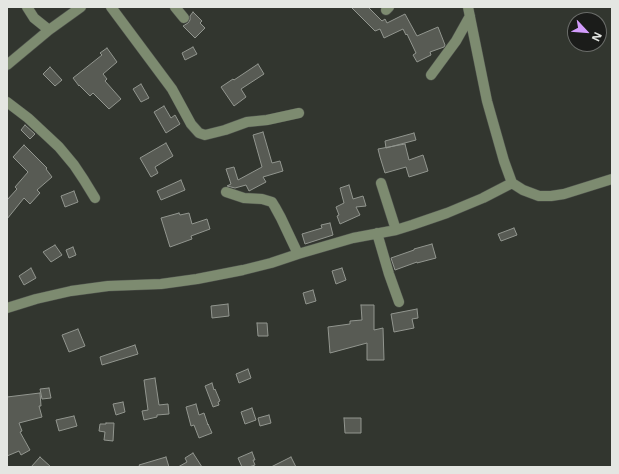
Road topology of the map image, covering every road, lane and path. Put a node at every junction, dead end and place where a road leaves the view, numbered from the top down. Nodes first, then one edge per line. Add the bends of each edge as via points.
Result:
1 (27, 7) edge
2 (81, 7) edge
3 (111, 7) edge
4 (175, 7) edge
5 (469, 12) edge
6 (184, 18) dead end
7 (49, 30) junction
8 (7, 65) edge
9 (432, 75) dead end
10 (7, 102) edge
11 (300, 113) dead end
12 (612, 179) edge
13 (381, 183) dead end
14 (512, 183) junction
15 (226, 192) dead end
16 (94, 198) dead end
17 (396, 230) junction
18 (377, 233) junction
19 (298, 254) junction
20 (399, 302) dead end
21 (7, 308) edge

1 - 7 street via 34,18
2 - 7 street
3 - 11 street via 172,89 191,124 199,133 205,135 247,122
4 - 6 street
5 - 9 street via 456,41
5 - 14 street via 487,101
7 - 8 street
10 - 16 street via 59,146
12 - 14 street via 551,196 539,196
13 - 17 street
14 - 17 street via 448,213
15 - 19 street via 244,198 272,202
17 - 18 street
18 - 19 street
18 - 20 street
19 - 21 street via 272,263 198,279 71,291

